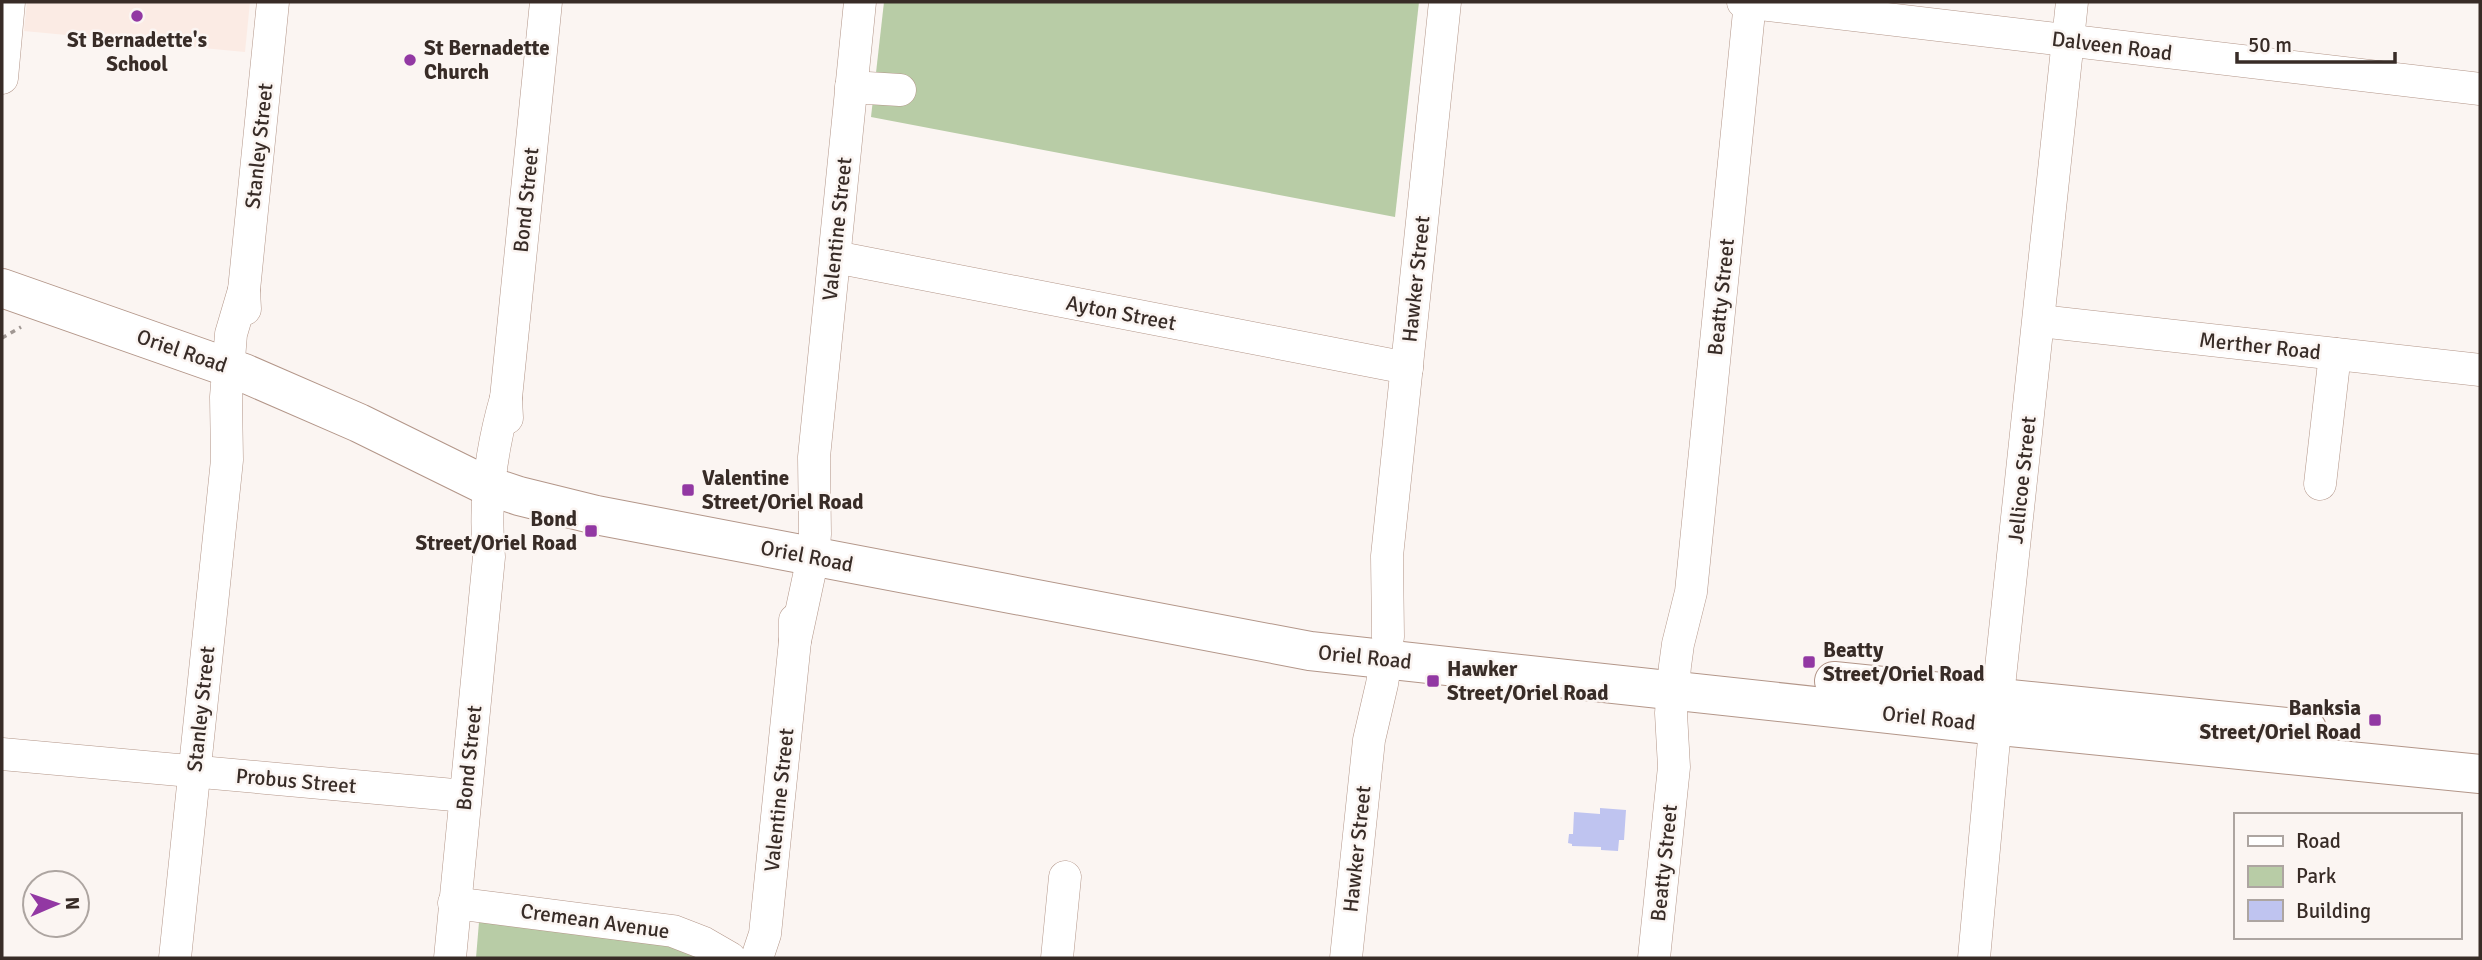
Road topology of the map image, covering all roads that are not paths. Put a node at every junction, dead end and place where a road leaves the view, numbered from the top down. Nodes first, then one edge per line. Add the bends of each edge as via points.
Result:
1 (9, 2) edge
2 (273, 2) edge
3 (546, 2) edge
4 (860, 2) edge
5 (1445, 2) edge
6 (1743, 2) edge
7 (1750, 2) edge
8 (2073, 2) edge
9 (2069, 40) junction
10 (2, 78) edge
11 (851, 87) junction
12 (2480, 89) edge
13 (900, 90) dead end
14 (835, 257) junction
15 (2, 288) edge
16 (2040, 321) junction
17 (2335, 354) junction
18 (1407, 369) junction
19 (236, 370) junction
20 (2480, 370) edge
21 (498, 478) junction
22 (2320, 484) dead end
23 (805, 543) junction
24 (1378, 647) junction
25 (1683, 679) junction
26 (1997, 711) junction
27 (2480, 746) edge
28 (2, 754) edge
29 (195, 772) junction
30 (2480, 774) edge
31 (465, 796) junction
32 (1065, 877) dead end
33 (454, 903) junction
34 (175, 958) edge
35 (450, 958) edge
36 (730, 958) edge
37 (757, 958) edge
38 (1057, 958) edge
39 (1346, 958) edge
40 (1654, 958) edge
41 (1974, 958) edge

1 - 10 street
2 - 19 street, Stanley Street
3 - 21 street, Bond Street via 506,398 494,442
4 - 11 street, Valentine Street
5 - 18 street, Hawker Street
6 - 7 street, Dalveen Road
7 - 9 street, Dalveen Road
7 - 25 street, Beatty Street via 1691,592 1678,644
8 - 9 street, Jellicoe Street
9 - 12 street, Dalveen Road
9 - 16 street, Jellicoe Street
11 - 13 street
11 - 14 street, Valentine Street
14 - 18 street, Ayton Street
14 - 23 street, Valentine Street via 814,457 799,508
15 - 19 main road, Oriel Road
16 - 17 street, Merther Road
16 - 26 street, Jellicoe Street
17 - 20 street, Merther Road
17 - 22 street
18 - 24 street, Hawker Street via 1387,556 1372,613
19 - 21 main road, Oriel Road
19 - 29 street, Stanley Street via 240,403 227,460
21 - 23 main road, Oriel Road via 591,491
21 - 31 street, Bond Street via 486,526 489,557
23 - 24 main road, Oriel Road via 1230,614
23 - 37 street, Valentine Street via 765,934
24 - 25 main road, Oriel Road
24 - 39 street, Hawker Street via 1366,683 1369,740
25 - 26 main road, Oriel Road
25 - 40 street, Beatty Street
26 - 27 main road, Oriel Road
26 - 30 main road, Oriel Road
26 - 41 street, Jellicoe Street
28 - 29 street, Probus Street
29 - 31 street, Probus Street
29 - 34 street, Stanley Street
31 - 33 street, Bond Street
32 - 38 street
33 - 35 street, Bond Street
33 - 36 street, Cremean Avenue via 663,929 690,936

